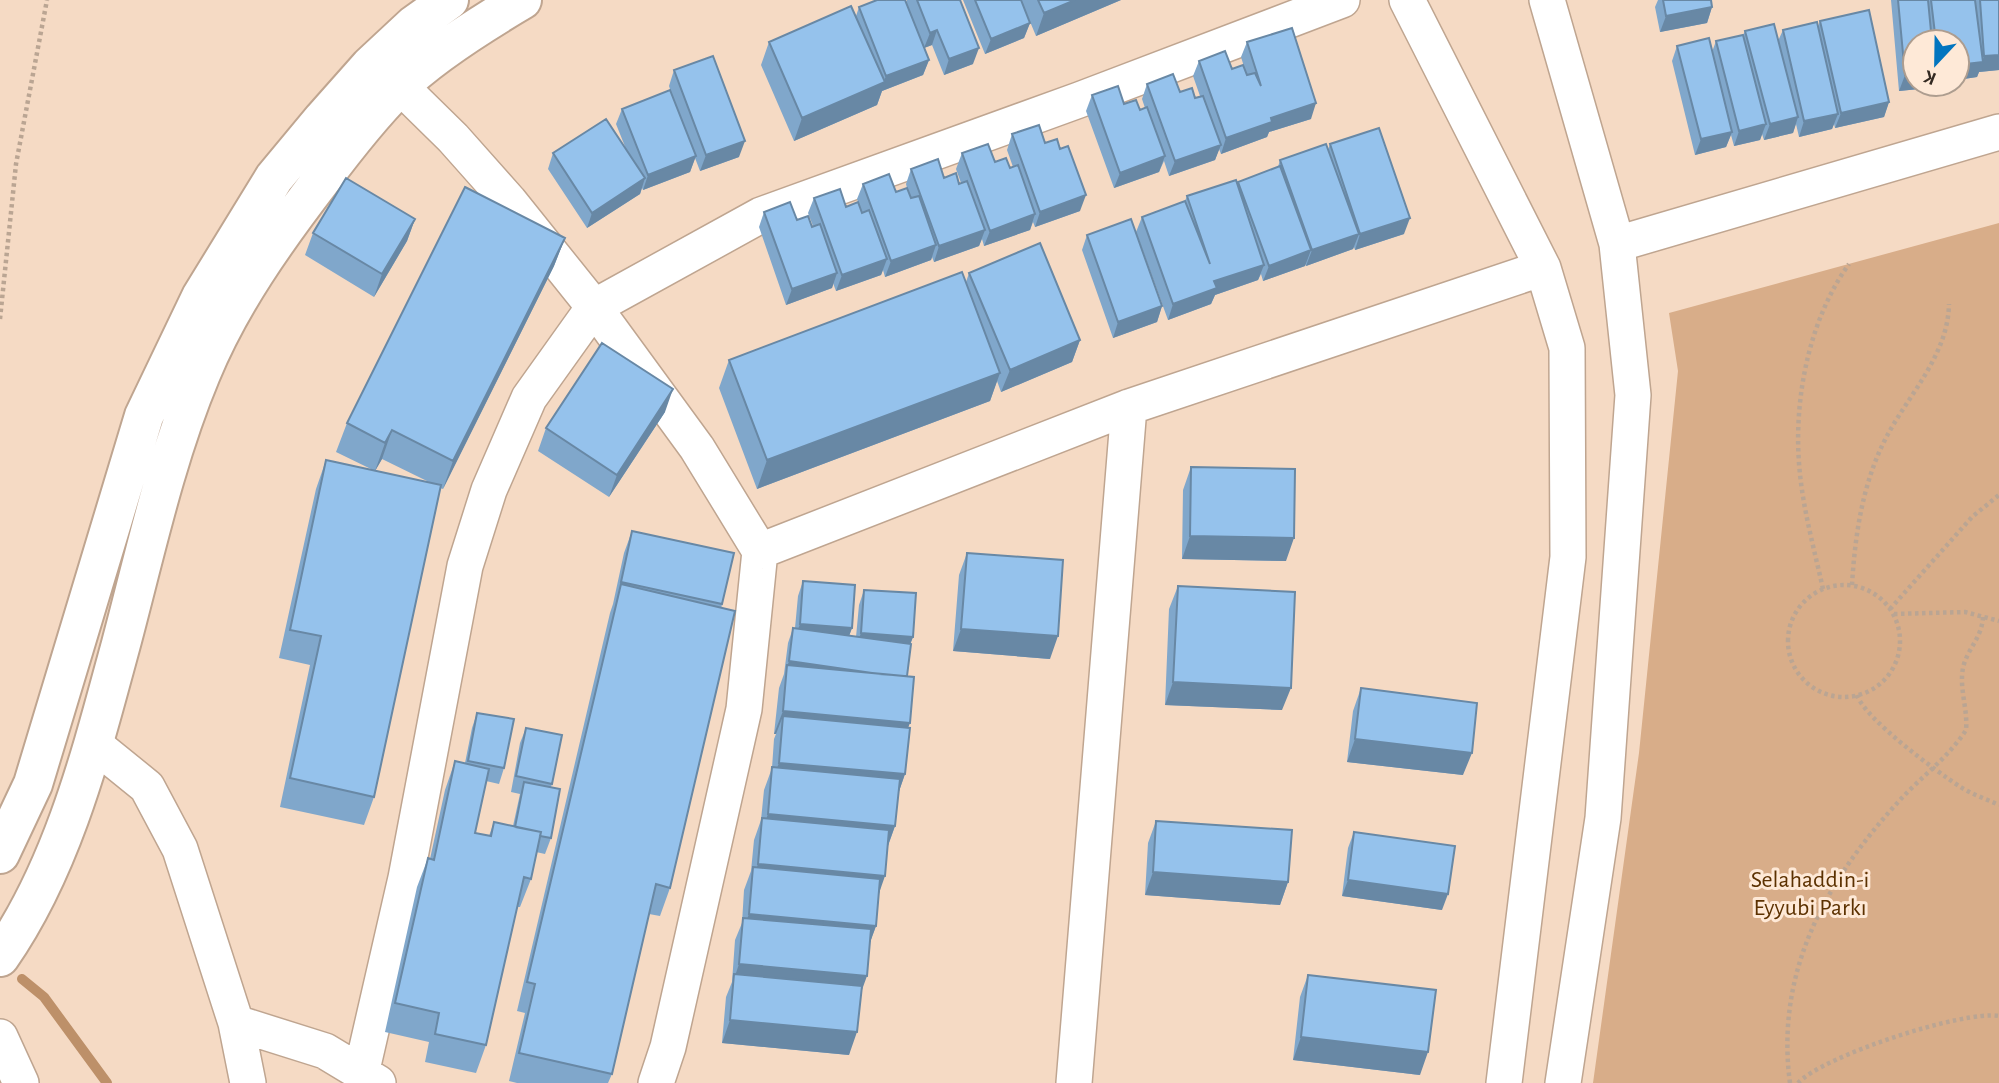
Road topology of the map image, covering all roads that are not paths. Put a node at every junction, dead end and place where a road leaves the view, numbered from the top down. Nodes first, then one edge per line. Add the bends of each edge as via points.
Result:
1 (449, 0) edge
2 (522, 0) edge
3 (1342, 0) edge
4 (1407, 0) edge
5 (1547, 0) edge
6 (400, 86) junction
7 (1999, 132) edge
8 (1618, 244) junction
9 (1543, 268) junction
10 (594, 307) junction
11 (1129, 407) junction
12 (760, 551) junction
13 (94, 744) junction
14 (0, 854) edge
15 (0, 957) edge
16 (236, 1023) junction
17 (0, 1037) edge
18 (370, 1078) edge
19 (21, 1083) edge
20 (248, 1083) edge
21 (656, 1083) edge
22 (1074, 1083) edge
23 (1504, 1083) edge
24 (1563, 1083) edge

1 - 14 main road via 370,66 274,178 190,320 144,416 33,784
2 - 6 main road
3 - 10 street via 761,215
4 - 9 street
5 - 8 street
6 - 10 street via 493,183
6 - 13 main road via 361,128 278,237 201,373 168,471
7 - 8 street
8 - 24 street via 1633,395 1603,818
9 - 11 street
9 - 23 street via 1566,348 1568,557
10 - 12 street via 697,448
10 - 18 street via 529,398 489,490 465,566
11 - 12 street
11 - 22 street
12 - 21 street via 744,709
13 - 15 main road via 48,871 21,927
13 - 16 street via 147,787 180,849
16 - 18 street via 325,1051
16 - 20 street
17 - 19 street

